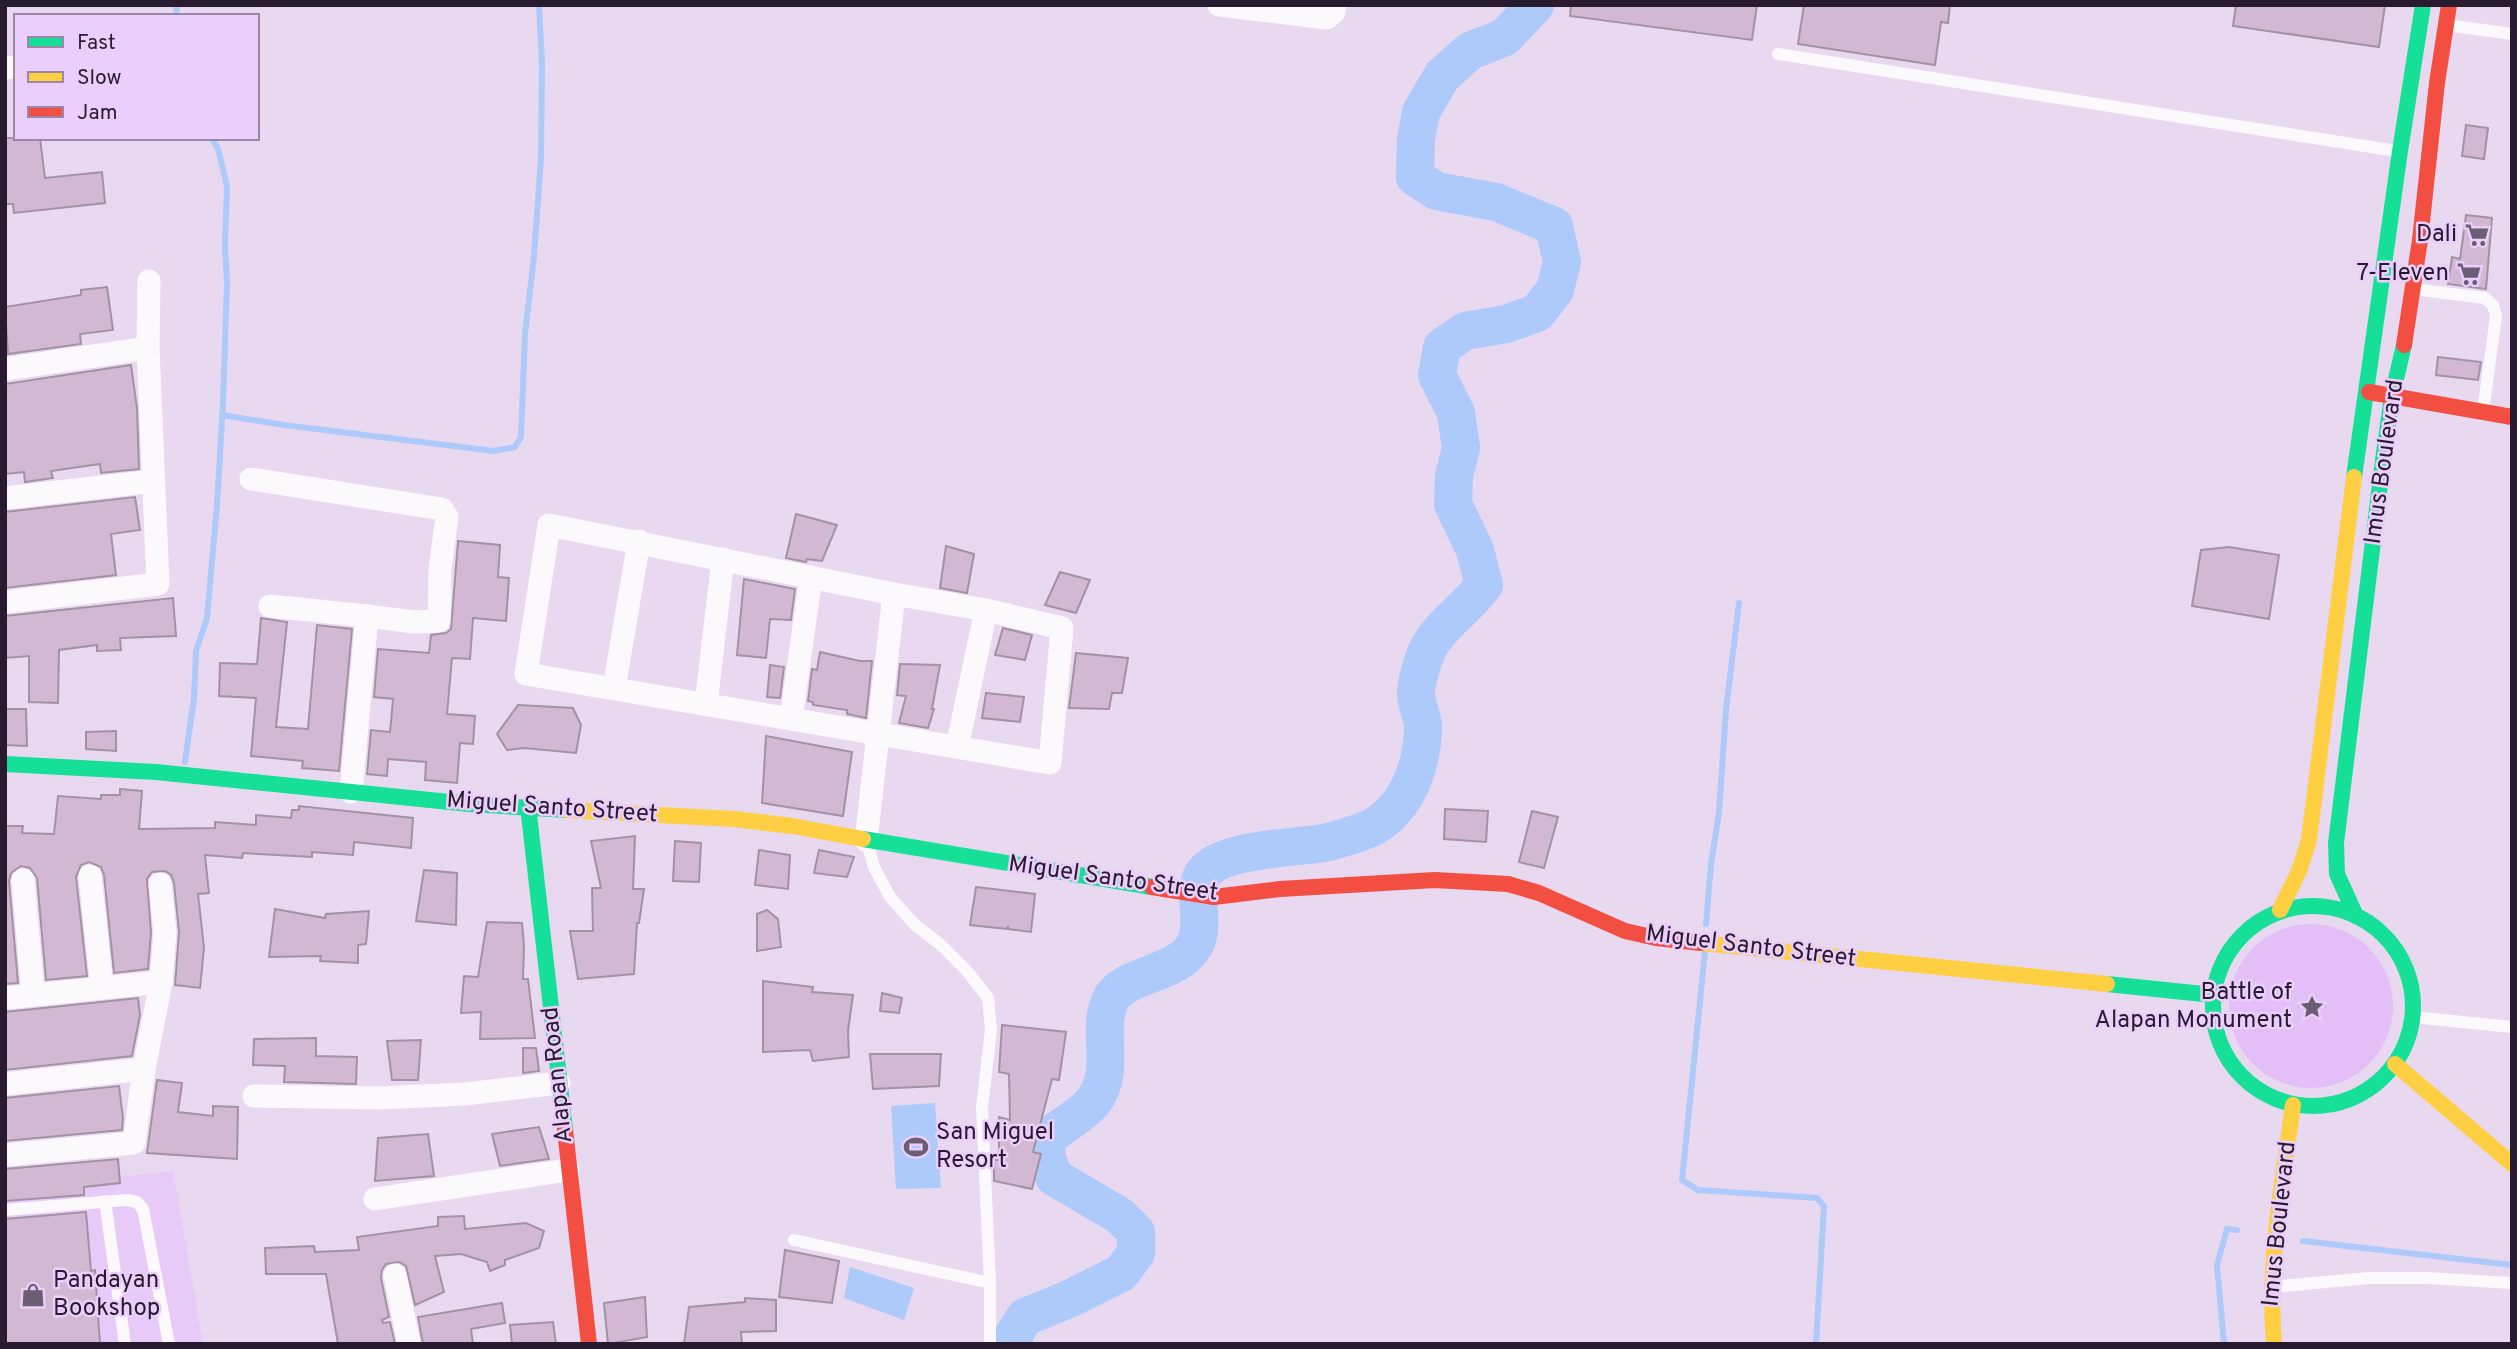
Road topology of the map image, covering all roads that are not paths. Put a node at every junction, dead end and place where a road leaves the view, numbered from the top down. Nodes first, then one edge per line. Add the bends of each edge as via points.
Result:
1 (1335, 5) edge
2 (2449, 5) edge
3 (1225, 6) edge
4 (2421, 13) edge
5 (2448, 25) junction
6 (2512, 34) edge
7 (1778, 54) dead end
8 (2414, 154) junction
9 (149, 281) dead end
10 (2398, 287) junction
11 (148, 348) junction
12 (5, 369) edge
13 (2368, 392) junction
14 (2392, 396) junction
15 (2483, 412) junction
16 (2512, 417) edge
17 (251, 479) dead end
18 (154, 481) junction
19 (5, 498) edge
20 (639, 541) junction
21 (723, 559) junction
22 (811, 577) junction
23 (894, 594) junction
24 (5, 602) edge
25 (270, 606) dead end
26 (986, 610) junction
27 (367, 616) junction
28 (614, 688) junction
29 (706, 704) junction
30 (790, 719) junction
31 (878, 734) junction
32 (957, 747) junction
33 (5, 764) edge
34 (351, 792) junction
35 (528, 806) junction
36 (866, 840) junction
37 (90, 876) dead end
38 (23, 880) dead end
39 (160, 884) dead end
40 (2280, 910) junction
41 (2356, 916) junction
42 (161, 982) junction
43 (102, 988) junction
44 (33, 995) junction
45 (2213, 995) junction
46 (5, 998) edge
47 (2413, 1017) junction
48 (2512, 1027) edge
49 (2395, 1064) junction
50 (144, 1069) junction
51 (559, 1083) junction
52 (5, 1084) edge
53 (254, 1096) dead end
54 (2293, 1105) junction
55 (5, 1155) edge
56 (2512, 1164) edge
57 (568, 1170) junction
58 (375, 1199) dead end
59 (105, 1201) junction
60 (5, 1210) edge
61 (794, 1240) dead end
62 (395, 1275) dead end
63 (990, 1283) junction
64 (2512, 1283) edge
65 (2270, 1287) junction
66 (125, 1344) edge
67 (169, 1344) edge
68 (409, 1344) edge
69 (589, 1344) edge
70 (990, 1344) edge
71 (2274, 1344) edge

1 - 3 street via 1327,18
2 - 5 main road, Imus Boulevard
4 - 5 lane
4 - 8 main road, Imus Boulevard
5 - 6 lane
5 - 8 main road, Imus Boulevard via 2437,83
7 - 8 lane
8 - 10 main road, Imus Boulevard
8 - 10 main road, Imus Boulevard
9 - 11 street
10 - 13 main road, Imus Boulevard
10 - 14 main road, Imus Boulevard via 2407,334
10 - 15 lane via 2485,298 2493,304 2496,316
11 - 12 street
11 - 18 street
13 - 14 main road
13 - 40 main road, Imus Boulevard via 2309,840
14 - 15 main road
14 - 41 main road, Imus Boulevard via 2336,843 2337,874
15 - 16 main road
17 - 27 street via 442,509 447,517 439,621
18 - 19 street
18 - 24 street via 158,584
20 - 21 street
20 - 28 street
20 - 28 street via 549,525 526,674
21 - 22 street
21 - 29 street
22 - 23 street
22 - 30 street
23 - 26 street
23 - 31 street
25 - 27 street
26 - 32 street
26 - 32 street via 1062,628 1050,763
27 - 34 street
28 - 29 street
29 - 30 street
30 - 31 street
31 - 32 street
31 - 36 street
33 - 34 main road, Miguel Santo Street via 132,770
34 - 35 main road, Miguel Santo Street
35 - 36 main road, Miguel Santo Street via 734,819
35 - 51 main road, Alapan Road
36 - 45 main road, Miguel Santo Street via 1214,897 1435,880 1497,883 1522,887 1625,931 1657,938
36 - 63 lane via 890,897 967,971 988,998 991,1030 982,1107
37 - 43 street
38 - 44 street
39 - 42 street via 165,933
40 - 41 main road via 2332,908
40 - 45 main road via 2262,919 2232,947 2220,967
41 - 47 main road via 2384,935 2404,962 2413,989
42 - 43 street
42 - 50 street
43 - 44 street
44 - 46 street
45 - 54 main road via 2216,1034 2236,1073 2253,1088
47 - 48 lane
47 - 49 main road via 2410,1036
49 - 54 main road via 2356,1097 2314,1107
49 - 56 main road
50 - 52 street
50 - 55 street via 134,1143
51 - 53 street via 379,1098
51 - 57 main road, Alapan Road
54 - 65 main road, Imus Boulevard
57 - 58 street
57 - 69 main road, Alapan Road
59 - 60 lane
59 - 66 lane
59 - 67 lane via 137,1202 143,1209
61 - 63 lane
62 - 68 street
63 - 70 lane
64 - 65 lane via 2426,1278
65 - 71 main road, Imus Boulevard

